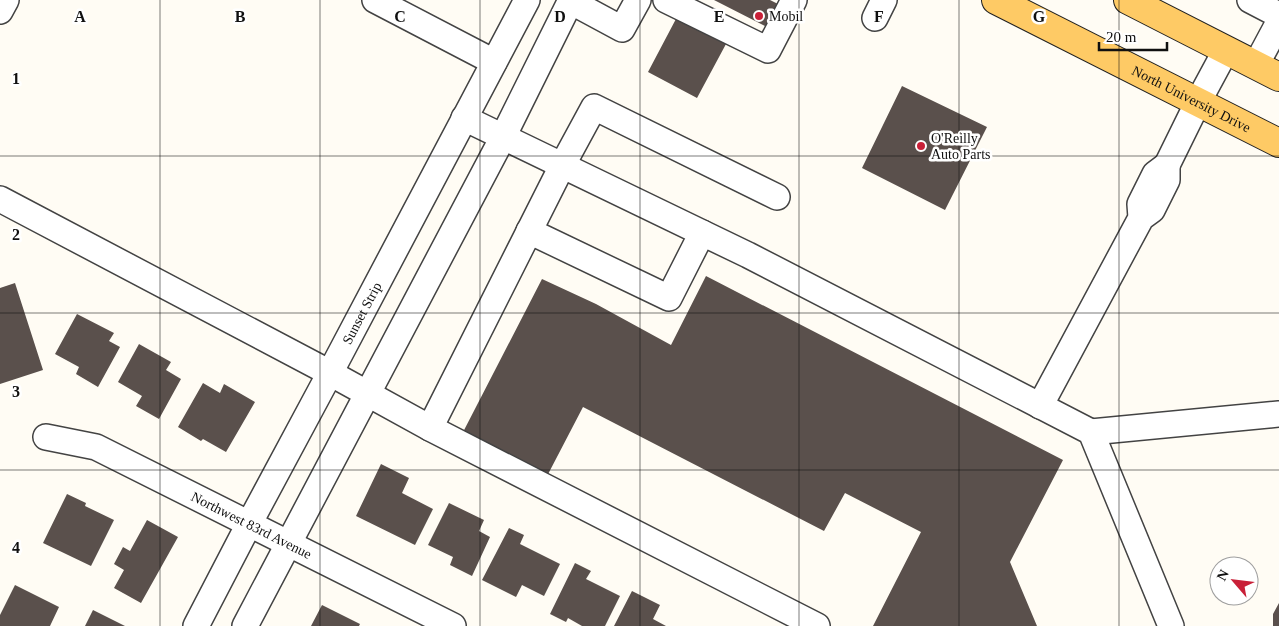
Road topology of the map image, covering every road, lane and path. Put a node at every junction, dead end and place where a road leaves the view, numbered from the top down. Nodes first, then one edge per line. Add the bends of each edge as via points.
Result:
1 (6, 0) edge
2 (375, 0) edge
3 (527, 0) edge
4 (638, 0) edge
5 (666, 0) edge
6 (794, 0) edge
7 (996, 0) edge
8 (1250, 0) edge
9 (571, 1) edge
10 (1138, 2) edge
11 (0, 11) edge
12 (1279, 15) edge
13 (1279, 22) edge
14 (1226, 50) junction
15 (494, 62) junction
16 (1267, 71) edge
17 (1198, 102) junction
18 (464, 118) junction
19 (502, 137) junction
20 (1279, 143) edge
21 (562, 166) junction
22 (777, 197) dead end
23 (0, 199) edge
24 (529, 231) junction
25 (702, 233) junction
26 (330, 373) junction
27 (369, 394) junction
28 (1040, 406) junction
29 (1279, 414) edge
30 (430, 428) junction
31 (1090, 432) junction
32 (46, 437) dead end
33 (249, 524) junction
34 (288, 543) junction
35 (196, 626) edge
36 (245, 626) edge
37 (453, 626) edge
38 (817, 626) edge
39 (1171, 626) edge

1 - 11 street
2 - 15 street
3 - 15 street, Sunset Strip
4 - 9 street via 622,29
5 - 6 street via 768,50
7 - 17 main road, North University Drive
8 - 12 street
9 - 19 street
10 - 14 main road
13 - 16 street
14 - 16 main road
14 - 17 street
15 - 18 street, Sunset Strip
17 - 20 main road, North University Drive
17 - 28 street via 1167,165 1167,180 1152,210 1141,218
18 - 19 street
18 - 26 street, Sunset Strip
19 - 21 street
19 - 27 street
21 - 22 street via 594,106
21 - 24 street
21 - 25 street
23 - 26 street
24 - 25 street via 669,298
24 - 30 street
25 - 28 street
26 - 27 street
26 - 33 street, Sunset Strip
27 - 30 street
27 - 34 street
28 - 31 street
29 - 31 street
30 - 38 street
31 - 39 street
32 - 33 street, Northwest 83rd Avenue via 96,447
33 - 34 street, Northwest 83rd Avenue
33 - 35 street, Sunset Strip
34 - 36 street
34 - 37 street, Northwest 83rd Avenue

